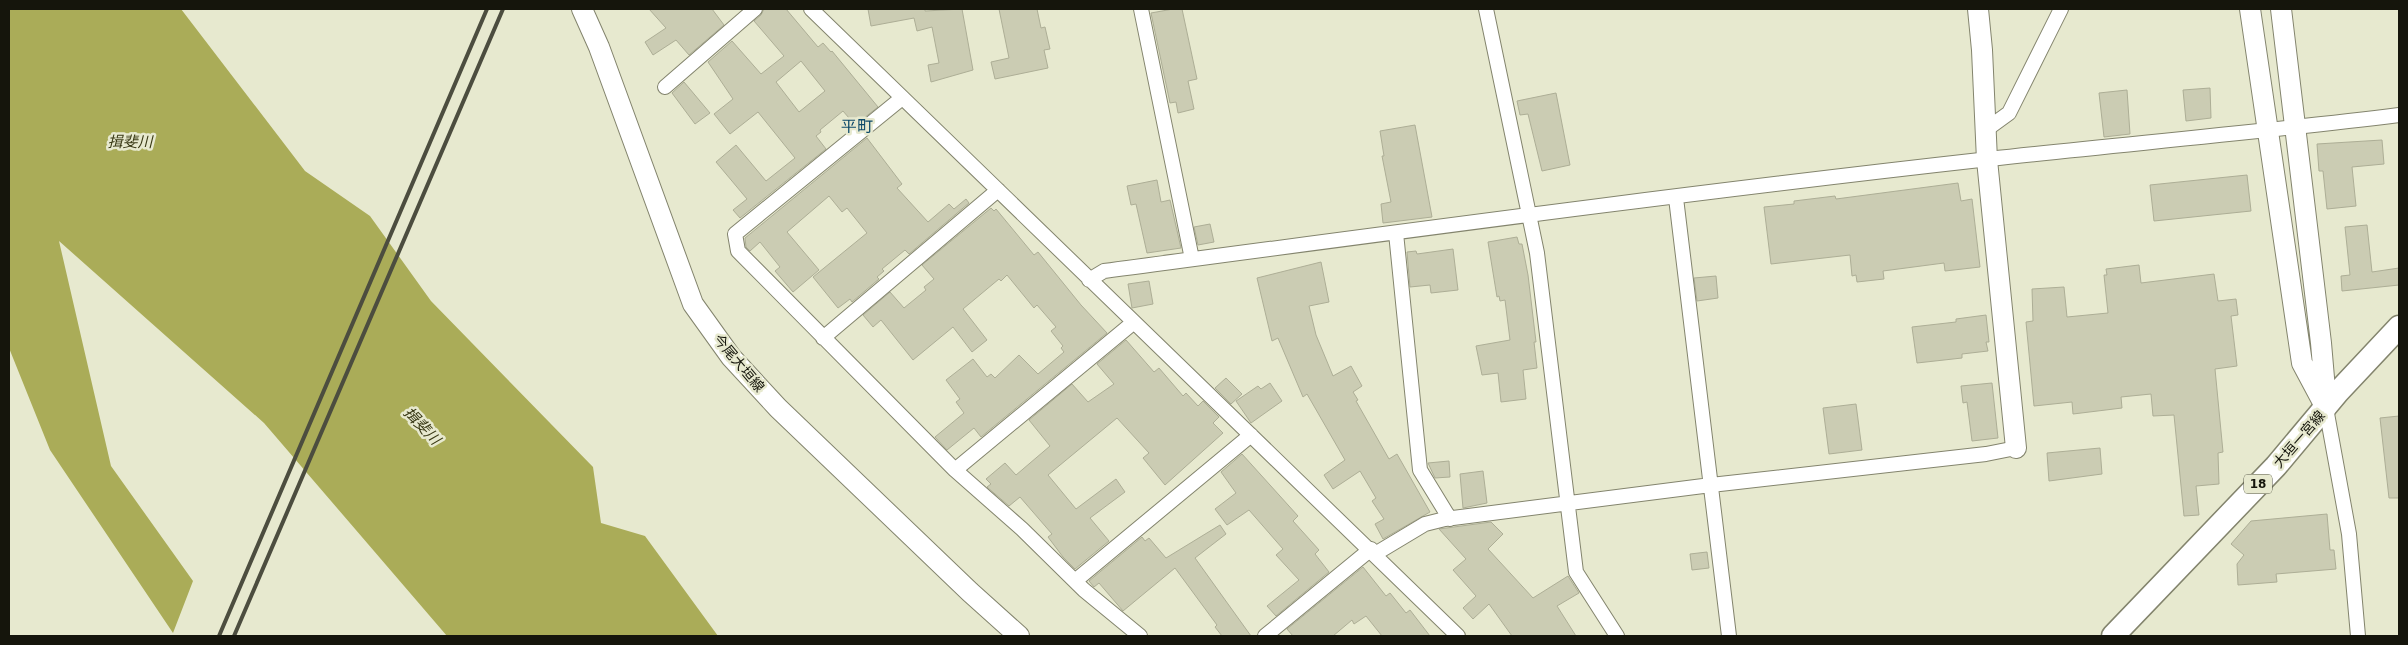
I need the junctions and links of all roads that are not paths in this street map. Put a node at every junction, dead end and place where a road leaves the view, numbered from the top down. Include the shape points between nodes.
1 (582, 9) edge
2 (755, 9) edge
3 (811, 9) edge
4 (1141, 9) edge
5 (1486, 9) edge
6 (1978, 9) edge
7 (2061, 9) edge
8 (2250, 9) edge
9 (2281, 9) edge
10 (665, 87) dead end
11 (902, 98) junction
12 (2399, 115) edge
13 (2296, 128) junction
14 (1987, 129) junction
15 (2267, 132) junction
16 (1987, 160) junction
17 (998, 190) junction
18 (1676, 198) junction
19 (1528, 216) junction
20 (1396, 233) junction
21 (1192, 259) junction
22 (1089, 280) junction
23 (1134, 322) junction
24 (2399, 327) edge
25 (823, 338) junction
26 (2326, 408) junction
27 (1251, 435) junction
28 (2016, 448) joint
29 (955, 470) junction
30 (1711, 485) junction
31 (1569, 505) junction
32 (1450, 519) junction
33 (1373, 552) junction
34 (1075, 581) junction
35 (1018, 636) edge
36 (1140, 636) edge
37 (1265, 636) edge
38 (1458, 636) edge
39 (1616, 636) edge
40 (1729, 636) edge
41 (2113, 636) edge
42 (2358, 636) edge

1 - 35 street, 今尾大垣線 via 599,47 693,304 731,357 778,408
2 - 10 street
3 - 11 street
4 - 21 street
5 - 19 street
6 - 14 street
7 - 14 street via 2009,113
8 - 15 street
9 - 13 street
11 - 17 street
11 - 25 street via 735,234 738,250
12 - 13 street
13 - 15 street
13 - 26 street
14 - 16 street
15 - 16 street
15 - 26 street via 2302,364
16 - 18 street
16 - 28 street
17 - 22 street
17 - 25 street
18 - 19 street
18 - 30 street
19 - 20 street
19 - 31 street via 1537,253
20 - 21 street
20 - 32 street via 1420,470
21 - 22 street via 1104,271
22 - 23 street
23 - 27 street
23 - 29 street
24 - 26 main road, 大垣一宮線 / 18
25 - 29 street
26 - 41 main road, 大垣一宮線 / 18 via 2276,466
26 - 42 street via 2349,534
27 - 33 street
27 - 34 street
28 - 30 street
29 - 34 street
30 - 31 street
30 - 40 street
31 - 32 street
31 - 39 street via 1576,572
32 - 33 street via 1424,524
33 - 37 street
33 - 38 street
34 - 36 street

